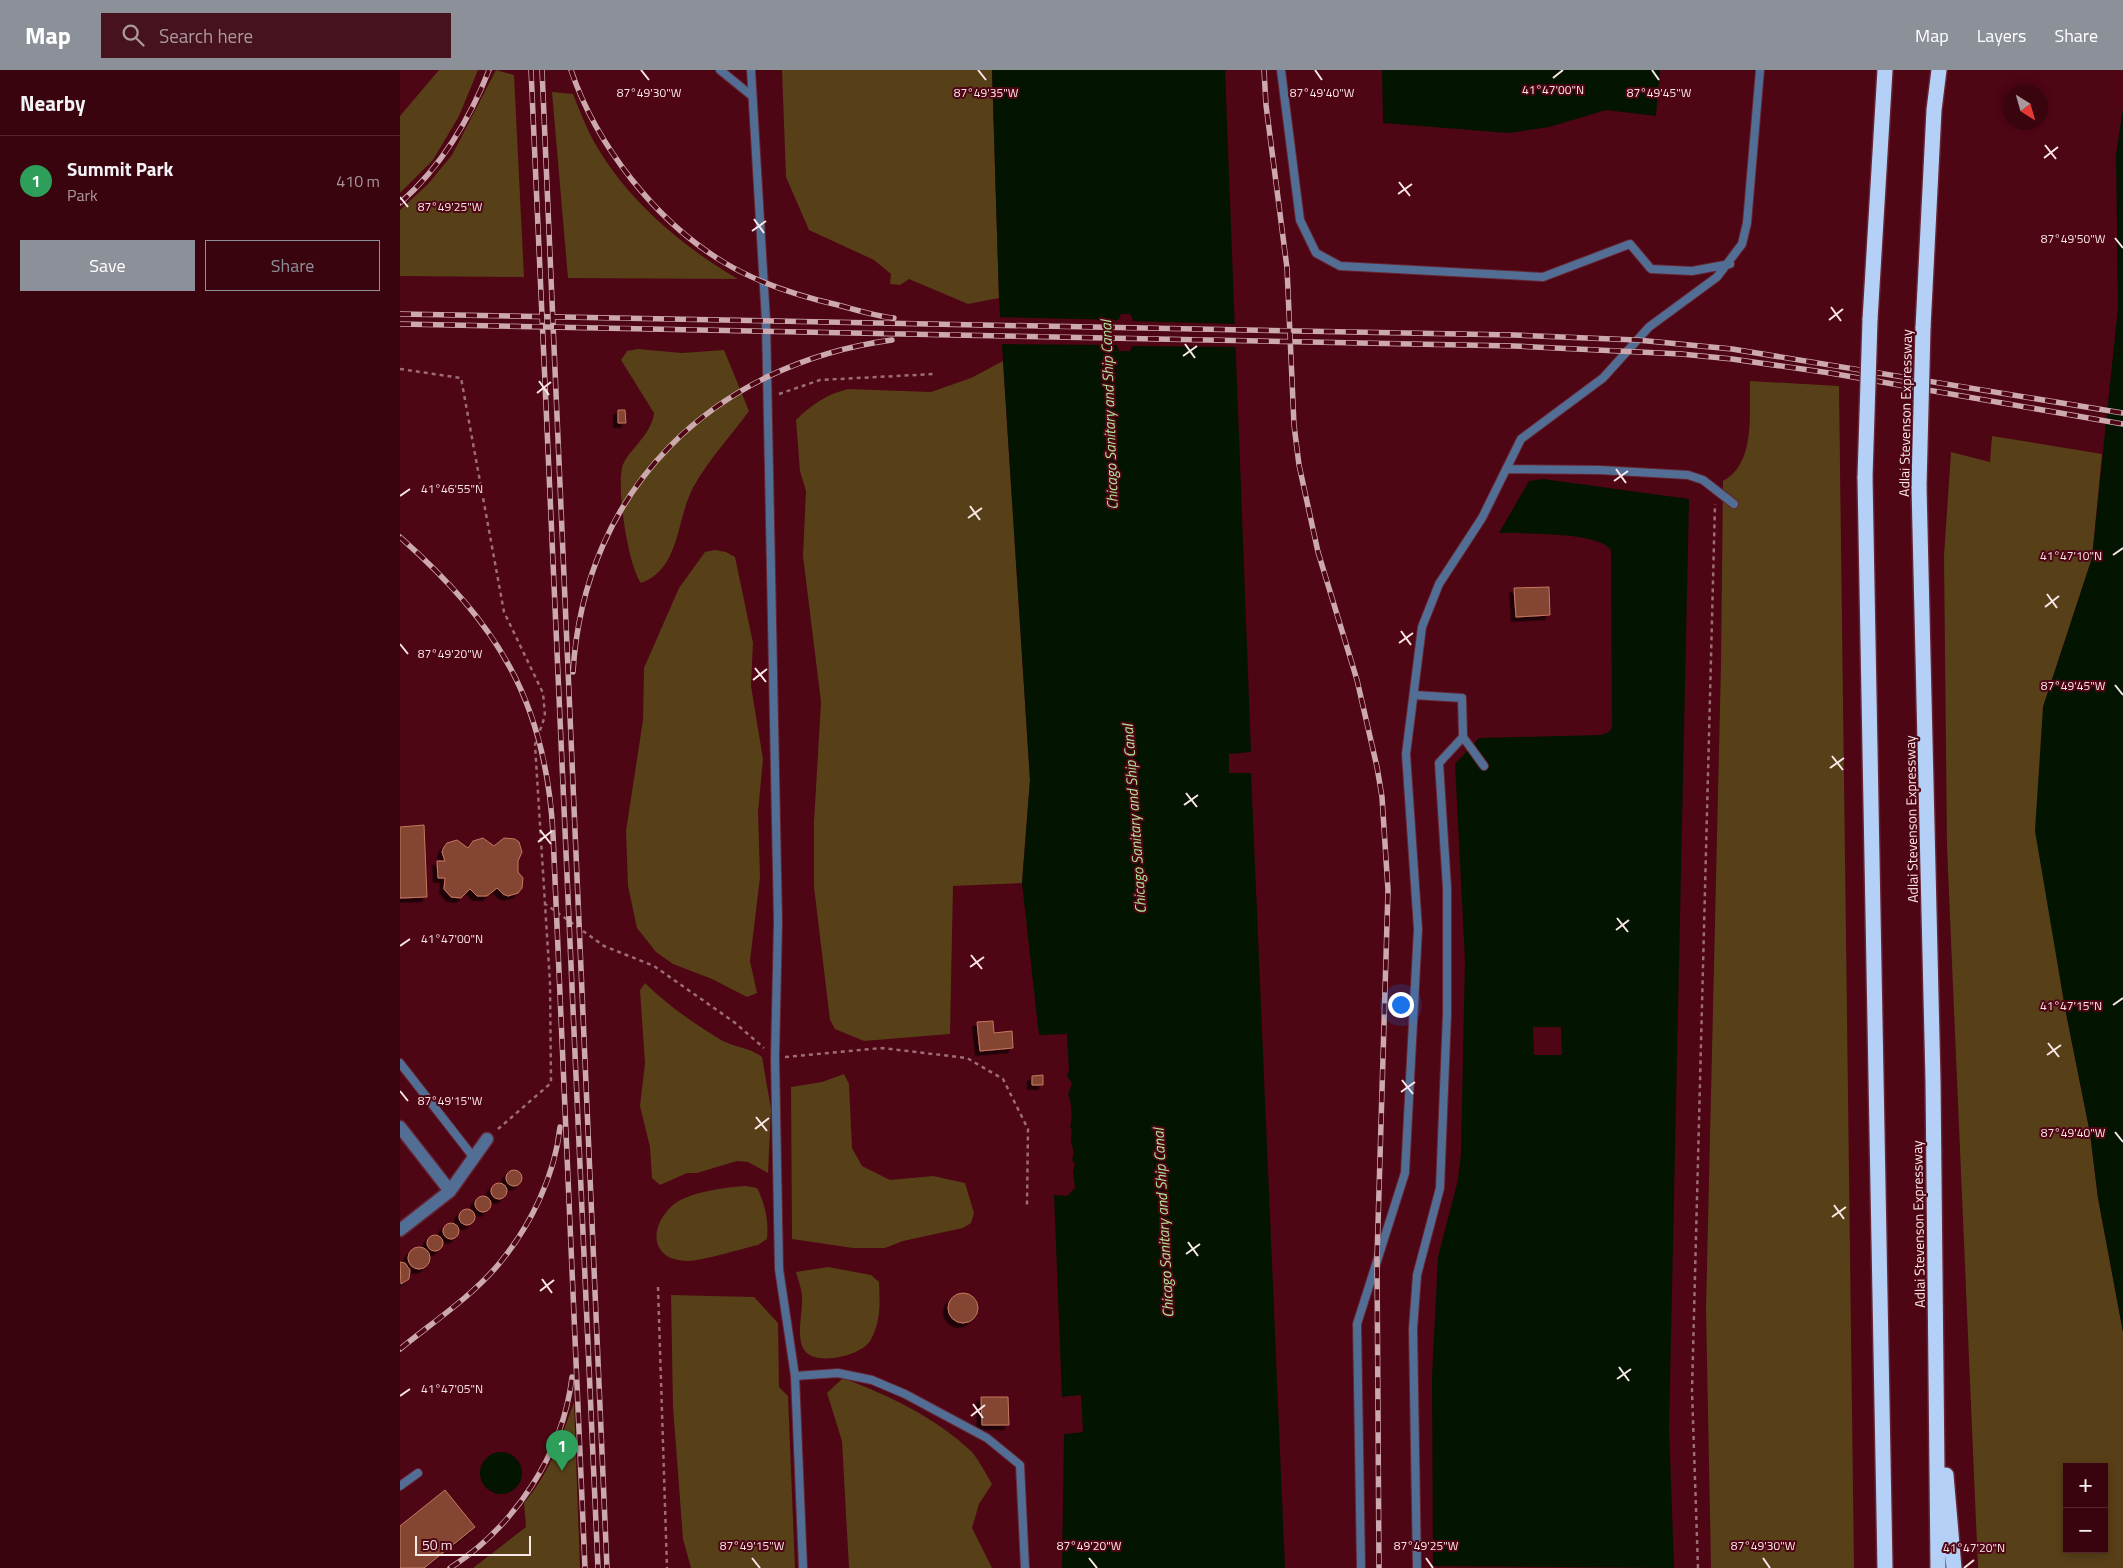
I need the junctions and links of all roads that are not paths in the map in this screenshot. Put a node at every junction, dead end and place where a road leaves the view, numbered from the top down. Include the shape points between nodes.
1 (720, 70) edge
2 (751, 70) edge
3 (1281, 70) edge
4 (1760, 70) edge
5 (1885, 70) edge
6 (1939, 70) edge
7 (752, 96) junction
8 (1730, 264) junction
9 (1506, 469) junction
10 (1734, 504) dead end
11 (1414, 696) junction
12 (1463, 737) junction
13 (1484, 766) dead end
14 (400, 1063) edge
15 (400, 1127) edge
16 (487, 1139) road end
17 (474, 1158) junction
18 (450, 1191) junction
19 (400, 1230) edge
20 (1936, 1371) junction
21 (795, 1376) junction
22 (418, 1473) dead end
23 (400, 1486) edge
24 (802, 1568) edge
25 (1025, 1568) edge
26 (1361, 1568) edge
27 (1417, 1568) edge
28 (1884, 1568) edge
29 (1938, 1568) edge
30 (1954, 1568) edge

1 - 7 lane
2 - 7 lane
3 - 8 lane via 1300,220 1316,253 1340,266 1544,277 1630,244 1651,269 1692,271
4 - 8 lane via 1748,223 1742,244
5 - 28 highway, bridge via 1870,320 1865,477
6 - 20 highway, Adlai Stevenson Expressway, bridge via 1934,110 1923,328 1919,486 1933,1082
7 - 21 lane via 766,321 778,922 775,1058 779,1269
8 - 9 lane via 1649,327 1603,378 1521,440
9 - 10 lane via 1688,475 1703,480
9 - 11 lane via 1482,518 1439,584 1422,627
11 - 12 lane via 1462,698
11 - 26 lane via 1406,754 1418,929 1405,1173 1357,1324
12 - 13 lane
12 - 27 lane via 1440,763 1447,888 1447,1014 1440,1188 1417,1275 1413,1329
14 - 17 lane
15 - 18 street
16 - 17 street
17 - 18 street
18 - 19 street
20 - 29 highway, Adlai Stevenson Expressway
20 - 30 highway
21 - 24 lane
21 - 25 lane via 838,1373 872,1380 987,1438 1020,1466
22 - 23 lane

